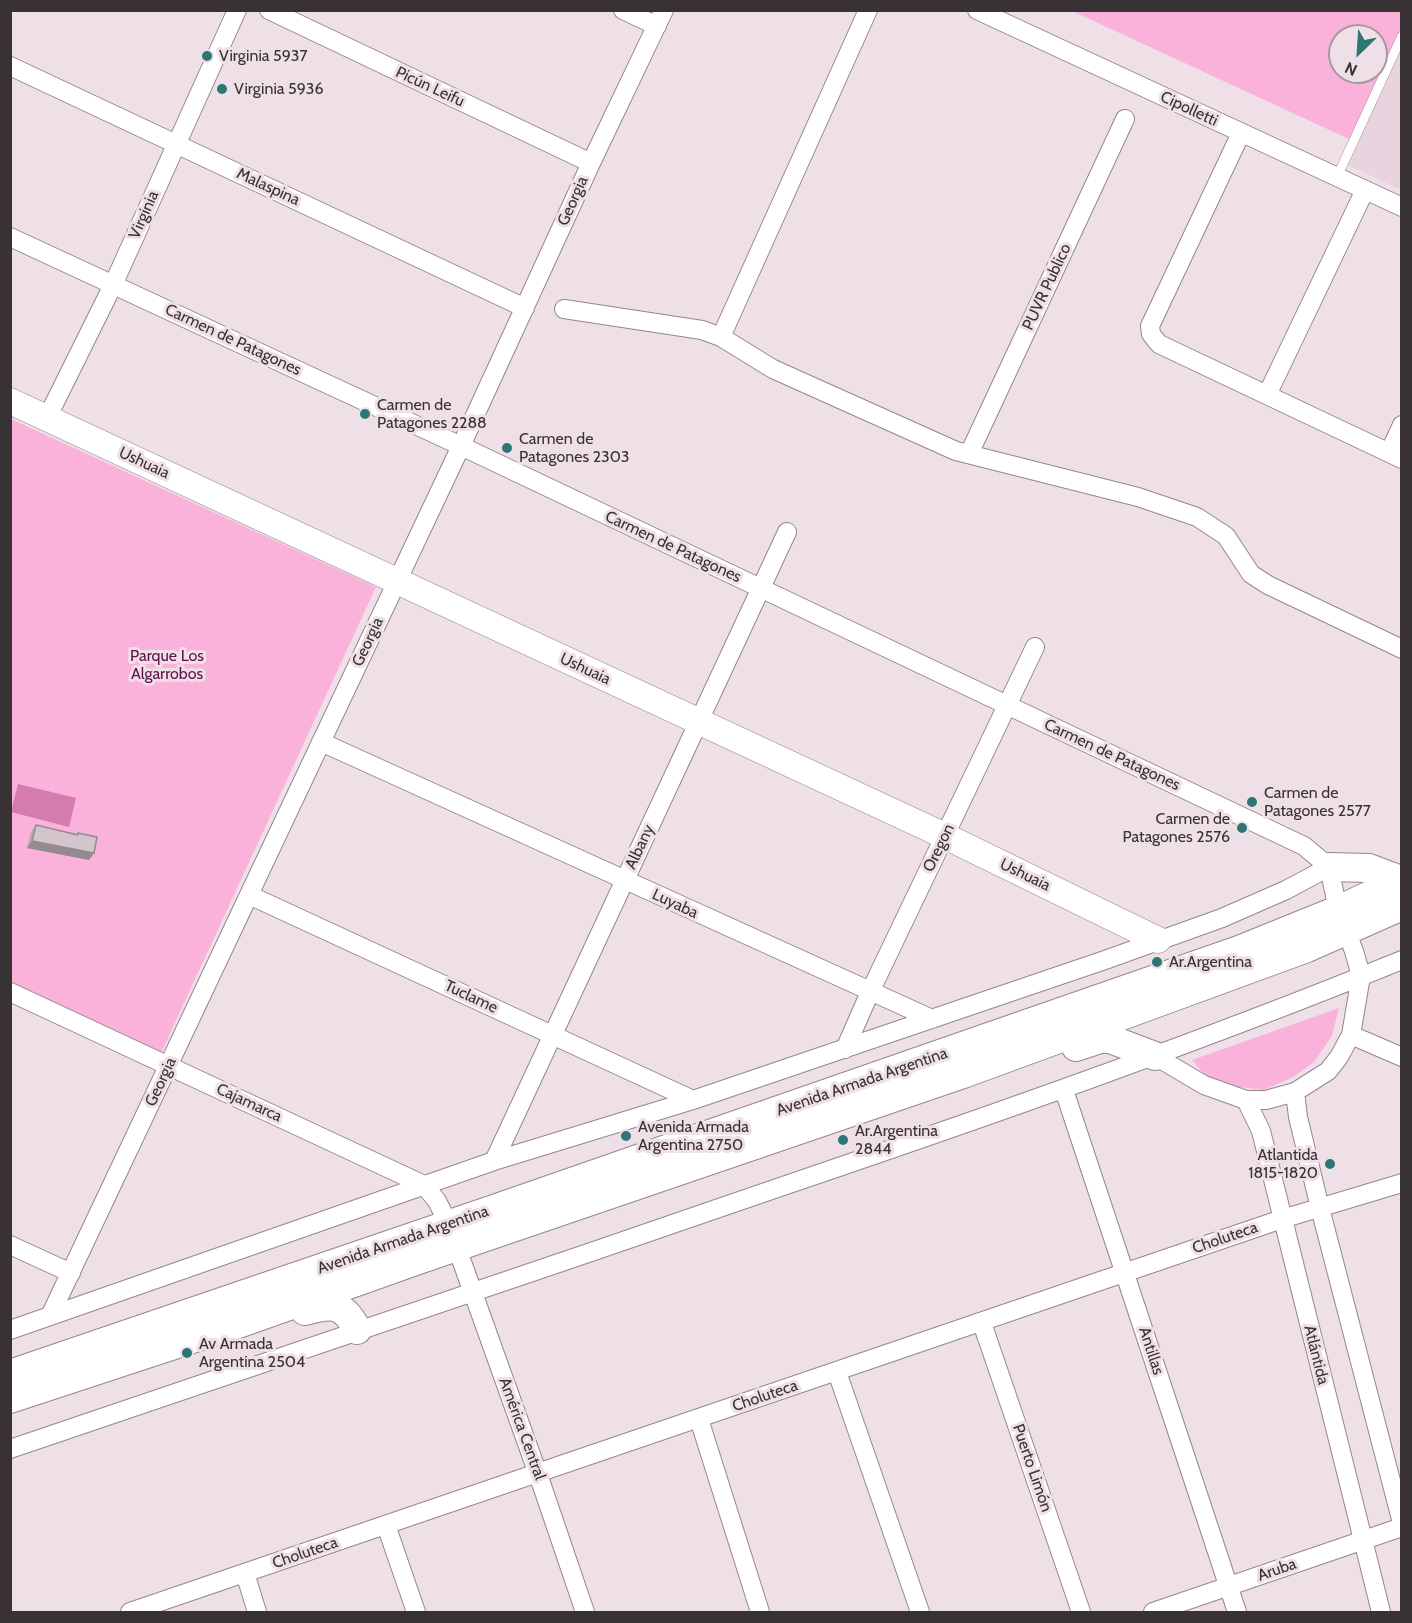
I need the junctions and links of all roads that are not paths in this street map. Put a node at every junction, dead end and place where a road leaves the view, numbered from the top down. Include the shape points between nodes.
1 (237, 10) edge
2 (269, 10) edge
3 (623, 10) edge
4 (868, 10) edge
5 (977, 10) edge
6 (661, 18) edge
7 (1401, 36) edge
8 (10, 66) edge
9 (1125, 119) dead end
10 (1241, 133) junction
11 (176, 144) junction
12 (591, 163) junction
13 (1337, 177) junction
14 (1365, 190) junction
15 (1401, 207) edge
16 (10, 237) edge
17 (112, 285) junction
18 (525, 308) junction
19 (564, 309) dead end
20 (721, 337) junction
21 (1267, 395) junction
22 (10, 401) edge
23 (47, 418) junction
24 (1401, 425) edge
25 (461, 446) junction
26 (969, 454) junction
27 (1395, 456) edge
28 (787, 532) dead end
29 (396, 581) junction
30 (762, 589) junction
31 (1035, 647) dead end
32 (1401, 649) edge
33 (1008, 705) junction
34 (699, 722) junction
35 (321, 742) junction
36 (945, 836) junction
37 (1329, 867) junction
38 (625, 880) junction
39 (1401, 889) edge
40 (249, 895) junction
41 (1342, 920) junction
42 (1158, 939) junction
43 (1401, 960) edge
44 (1361, 976) junction
45 (10, 992) edge
46 (870, 992) junction
47 (932, 1019) junction
48 (553, 1035) junction
49 (1351, 1035) junction
50 (845, 1049) junction
51 (1155, 1056) junction
52 (1401, 1057) edge
53 (168, 1066) junction
54 (963, 1074) junction
55 (1064, 1090) junction
56 (1296, 1092) junction
57 (1246, 1100) junction
58 (693, 1101) junction
59 (494, 1161) junction
60 (1401, 1183) edge
61 (424, 1185) junction
62 (1320, 1208) junction
63 (1282, 1219) junction
64 (453, 1235) junction
65 (10, 1245) edge
66 (71, 1273) junction
67 (1125, 1273) junction
68 (472, 1293) junction
69 (50, 1316) junction
70 (982, 1323) junction
71 (238, 1324) junction
72 (10, 1330) edge
73 (357, 1330) junction
74 (837, 1372) junction
75 (10, 1374) edge
76 (10, 1400) edge
77 (699, 1419) junction
78 (10, 1449) edge
79 (538, 1474) junction
80 (386, 1525) junction
81 (1401, 1525) edge
82 (1363, 1540) junction
83 (245, 1573) junction
84 (1228, 1587) junction
85 (130, 1612) edge
86 (258, 1612) edge
87 (416, 1612) edge
88 (585, 1612) edge
89 (760, 1612) edge
90 (920, 1612) edge
91 (1081, 1612) edge
92 (1153, 1612) edge
93 (1237, 1612) edge
94 (1381, 1612) edge

1 - 11 street, Virginia
2 - 12 street, Picún Leifu
3 - 6 street
4 - 20 street
5 - 10 street, Cipolletti
6 - 12 street, Georgia
7 - 13 lane
8 - 11 street, Malaspina
9 - 26 street, PUVR Publico
10 - 13 street, Cipolletti
10 - 21 street via 1150,326 1150,334 1159,344
11 - 17 street, Virginia
11 - 18 street, Malaspina
12 - 18 street, Georgia
13 - 14 street, Cipolletti
14 - 15 street, Cipolletti
14 - 21 street
16 - 17 street, Carmen de Patagones
17 - 23 street, Virginia
17 - 25 street, Carmen de Patagones
18 - 25 street, Georgia
19 - 20 street via 702,330
20 - 26 street via 773,369
21 - 27 street
22 - 23 main road, Ushuaia
23 - 29 main road, Ushuaia
24 - 27 street
25 - 29 street, Georgia
25 - 30 street, Carmen de Patagones
26 - 32 street via 1138,497 1197,517 1226,536 1251,574 1268,585
28 - 30 street, Albany
29 - 34 main road, Ushuaia
29 - 35 street, Georgia
30 - 33 street, Carmen de Patagones
30 - 34 street, Albany
31 - 33 street, Oregon
33 - 36 street, Oregon
33 - 37 street, Carmen de Patagones via 1304,846
34 - 36 main road, Ushuaia
34 - 38 street, Albany
35 - 38 street, Luyaba
35 - 40 street, Georgia
36 - 42 main road, Ushuaia
36 - 46 street, Oregon
37 - 39 main road via 1369,868
37 - 41 street
37 - 42 street via 1222,918
38 - 46 street, Luyaba
38 - 48 street, Albany
39 - 41 main road, Avenida Armada Argentina
40 - 48 street, Tuclame
40 - 53 street, Georgia
41 - 44 street
41 - 54 main road, Avenida Armada Argentina via 1306,948
41 - 64 main road, Avenida Armada Argentina via 1239,950
42 - 47 street
43 - 44 street
44 - 49 street
44 - 51 street
45 - 53 street, Cajamarca
46 - 47 street, Luyaba
46 - 50 street, Oregon
47 - 50 street
48 - 58 street, Tuclame
48 - 59 street, Albany
49 - 52 street
49 - 56 street via 1328,1071
50 - 58 street
51 - 54 main road via 1110,1039 993,1071
51 - 55 street
51 - 57 street via 1204,1085
53 - 61 street, Cajamarca
53 - 66 street, Georgia
54 - 64 main road, Avenida Armada Argentina
55 - 67 street, Antillas
55 - 68 street
56 - 57 street via 1266,1100
56 - 62 street via 1295,1104
57 - 63 street, Atlántida via 1258,1123
58 - 59 street
59 - 61 street
60 - 62 street, Choluteca
61 - 64 street, Cajamarca via 437,1201
61 - 69 street
62 - 63 street, Choluteca
62 - 81 street
63 - 67 street, Choluteca
63 - 82 street, Atlántida
64 - 68 street, América Central
64 - 71 main road, Avenida Armada Argentina
64 - 75 main road, Avenida Armada Argentina
65 - 66 street
66 - 69 street, Georgia
67 - 70 street, Choluteca
67 - 84 street, Antillas
68 - 73 street
68 - 79 street, América Central
69 - 72 street
70 - 74 street, Choluteca
70 - 91 street, Puerto Limón
71 - 73 main road via 336,1306
71 - 76 main road, Avenida Armada Argentina
73 - 78 street
74 - 77 street, Choluteca
74 - 90 street
77 - 79 street, Choluteca
77 - 89 street
79 - 80 street, Choluteca
79 - 88 street, América Central
80 - 83 street, Choluteca
80 - 87 street
81 - 82 street, Aruba
82 - 84 street, Aruba
82 - 94 street, Atlántida
83 - 85 street, Choluteca
83 - 86 street
84 - 92 street, Aruba
84 - 93 street, Antillas

